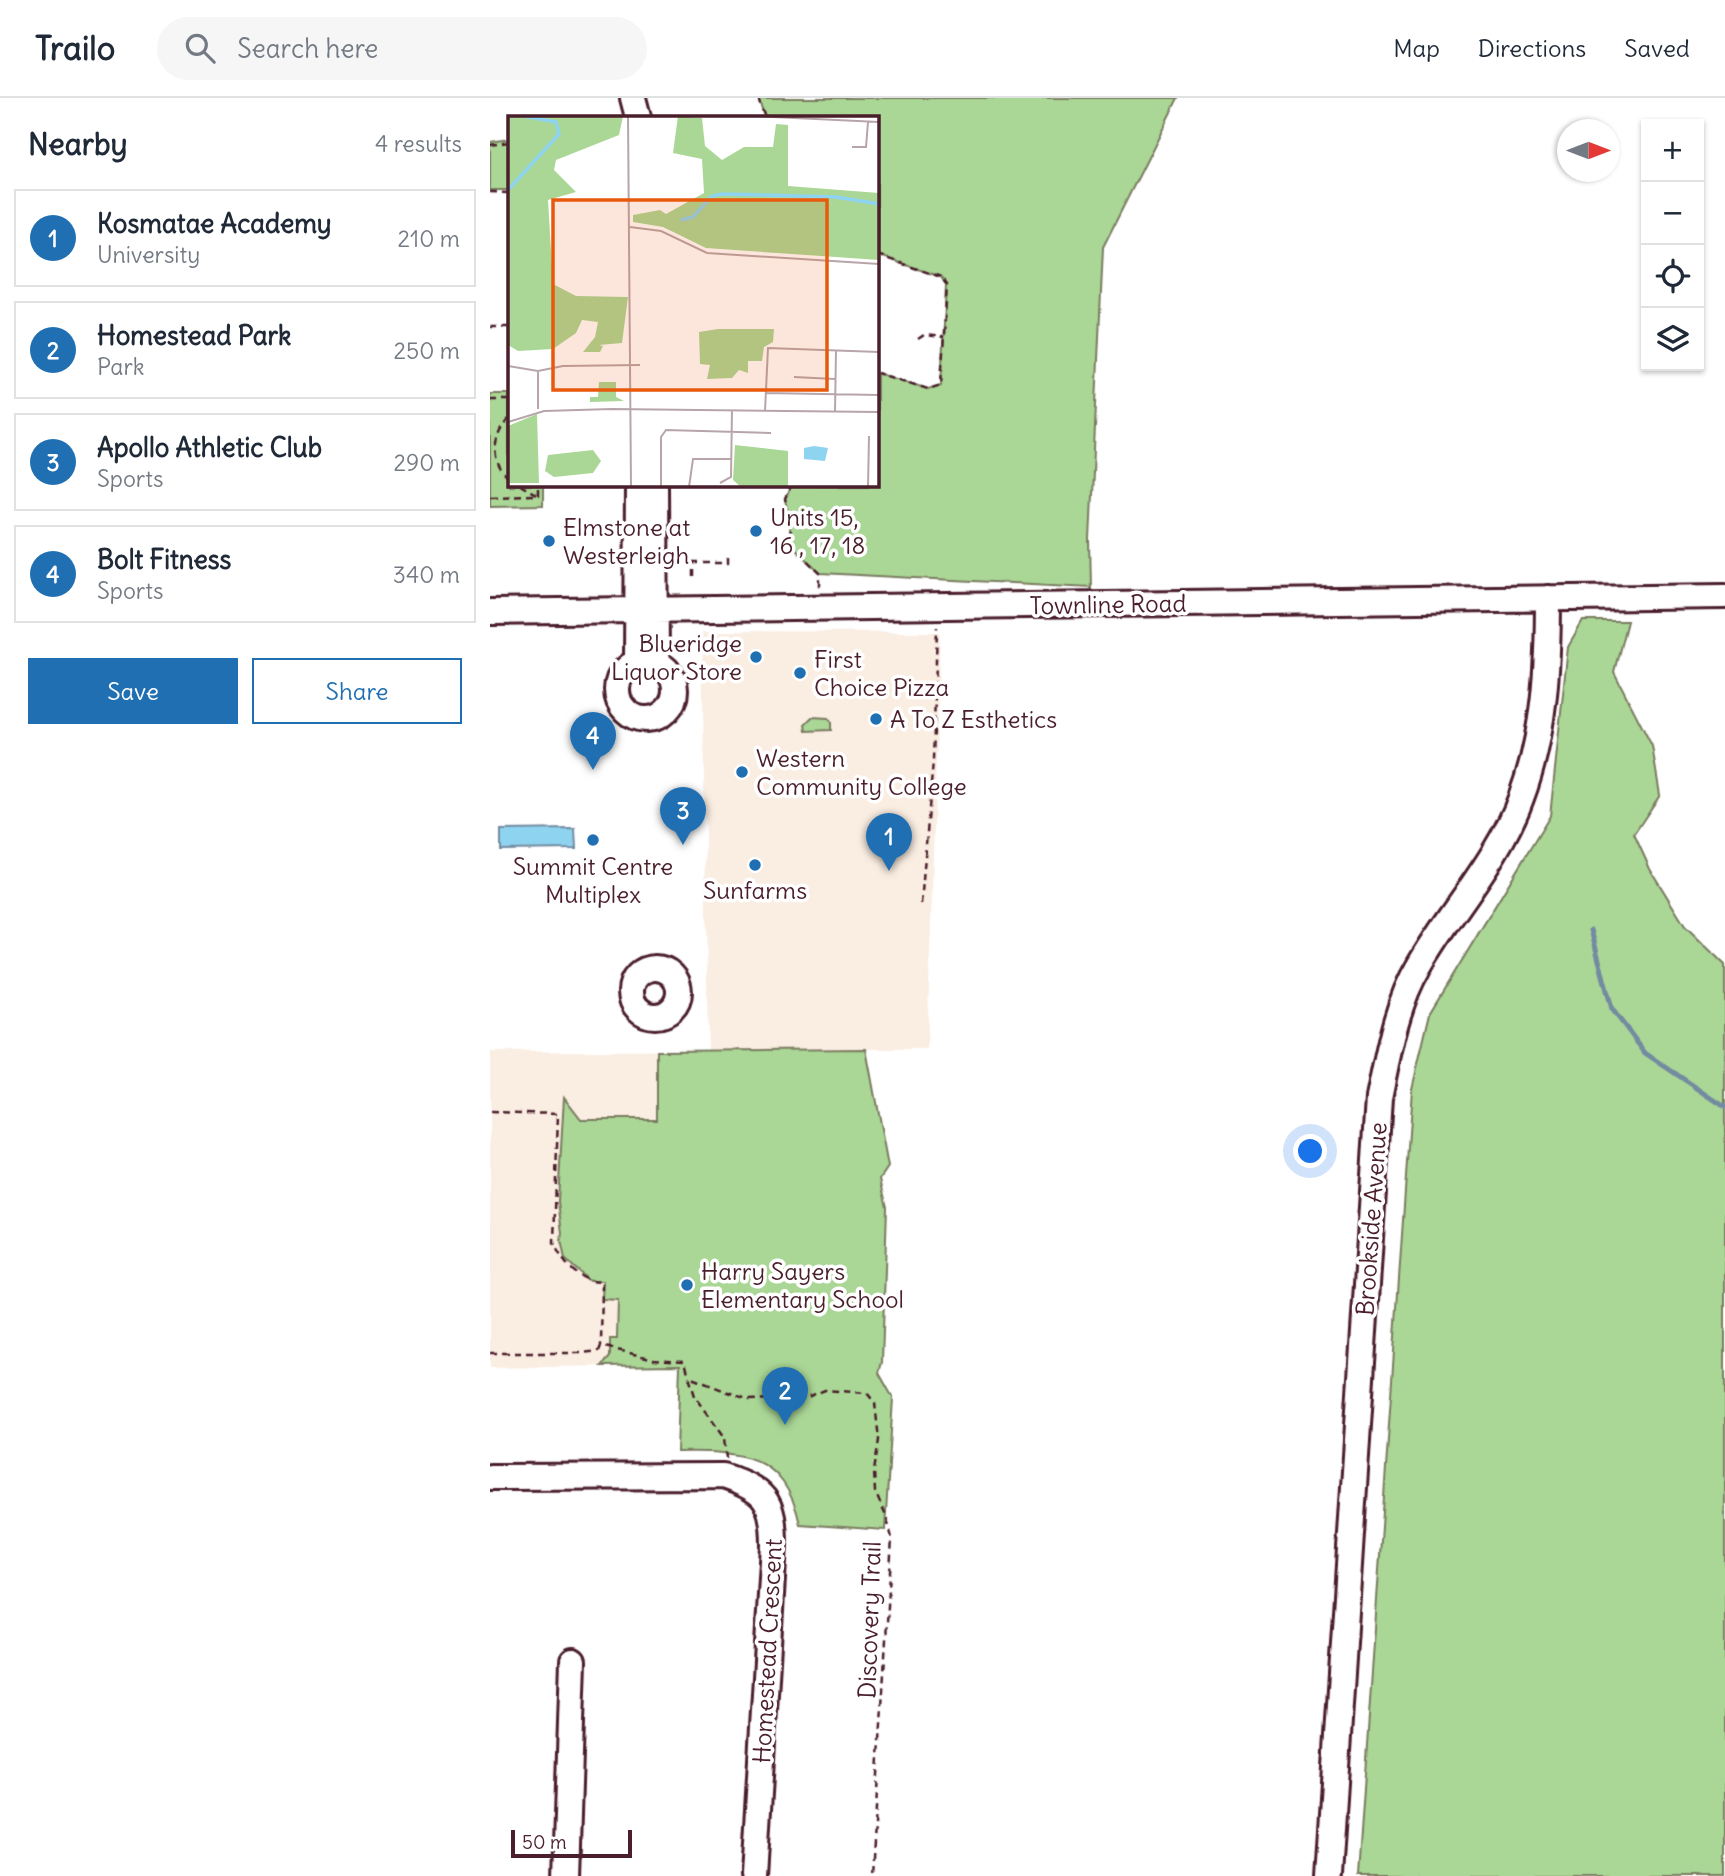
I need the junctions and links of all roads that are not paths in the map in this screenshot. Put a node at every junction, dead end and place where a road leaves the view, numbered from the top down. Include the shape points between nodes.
1 (634, 98) edge
2 (638, 116) edge
3 (638, 486) edge
4 (655, 486) edge
5 (1725, 596) edge
6 (1548, 598) junction
7 (646, 611) junction
8 (490, 612) edge
9 (646, 663) dead end
10 (490, 1477) edge
11 (573, 1661) dead end
12 (566, 1876) edge
13 (754, 1876) edge
14 (1329, 1876) edge

1 - 2 street
3 - 7 street
4 - 7 street
5 - 6 street, Townline Road
6 - 7 street, Townline Road
6 - 14 street, Brookside Avenue via 1542,716 1521,799 1501,839 1417,968 1392,1034 1379,1098
7 - 8 street, Townline Road
7 - 9 street
10 - 13 street, Homestead Crescent via 727,1478 764,1497 774,1519
11 - 12 street

